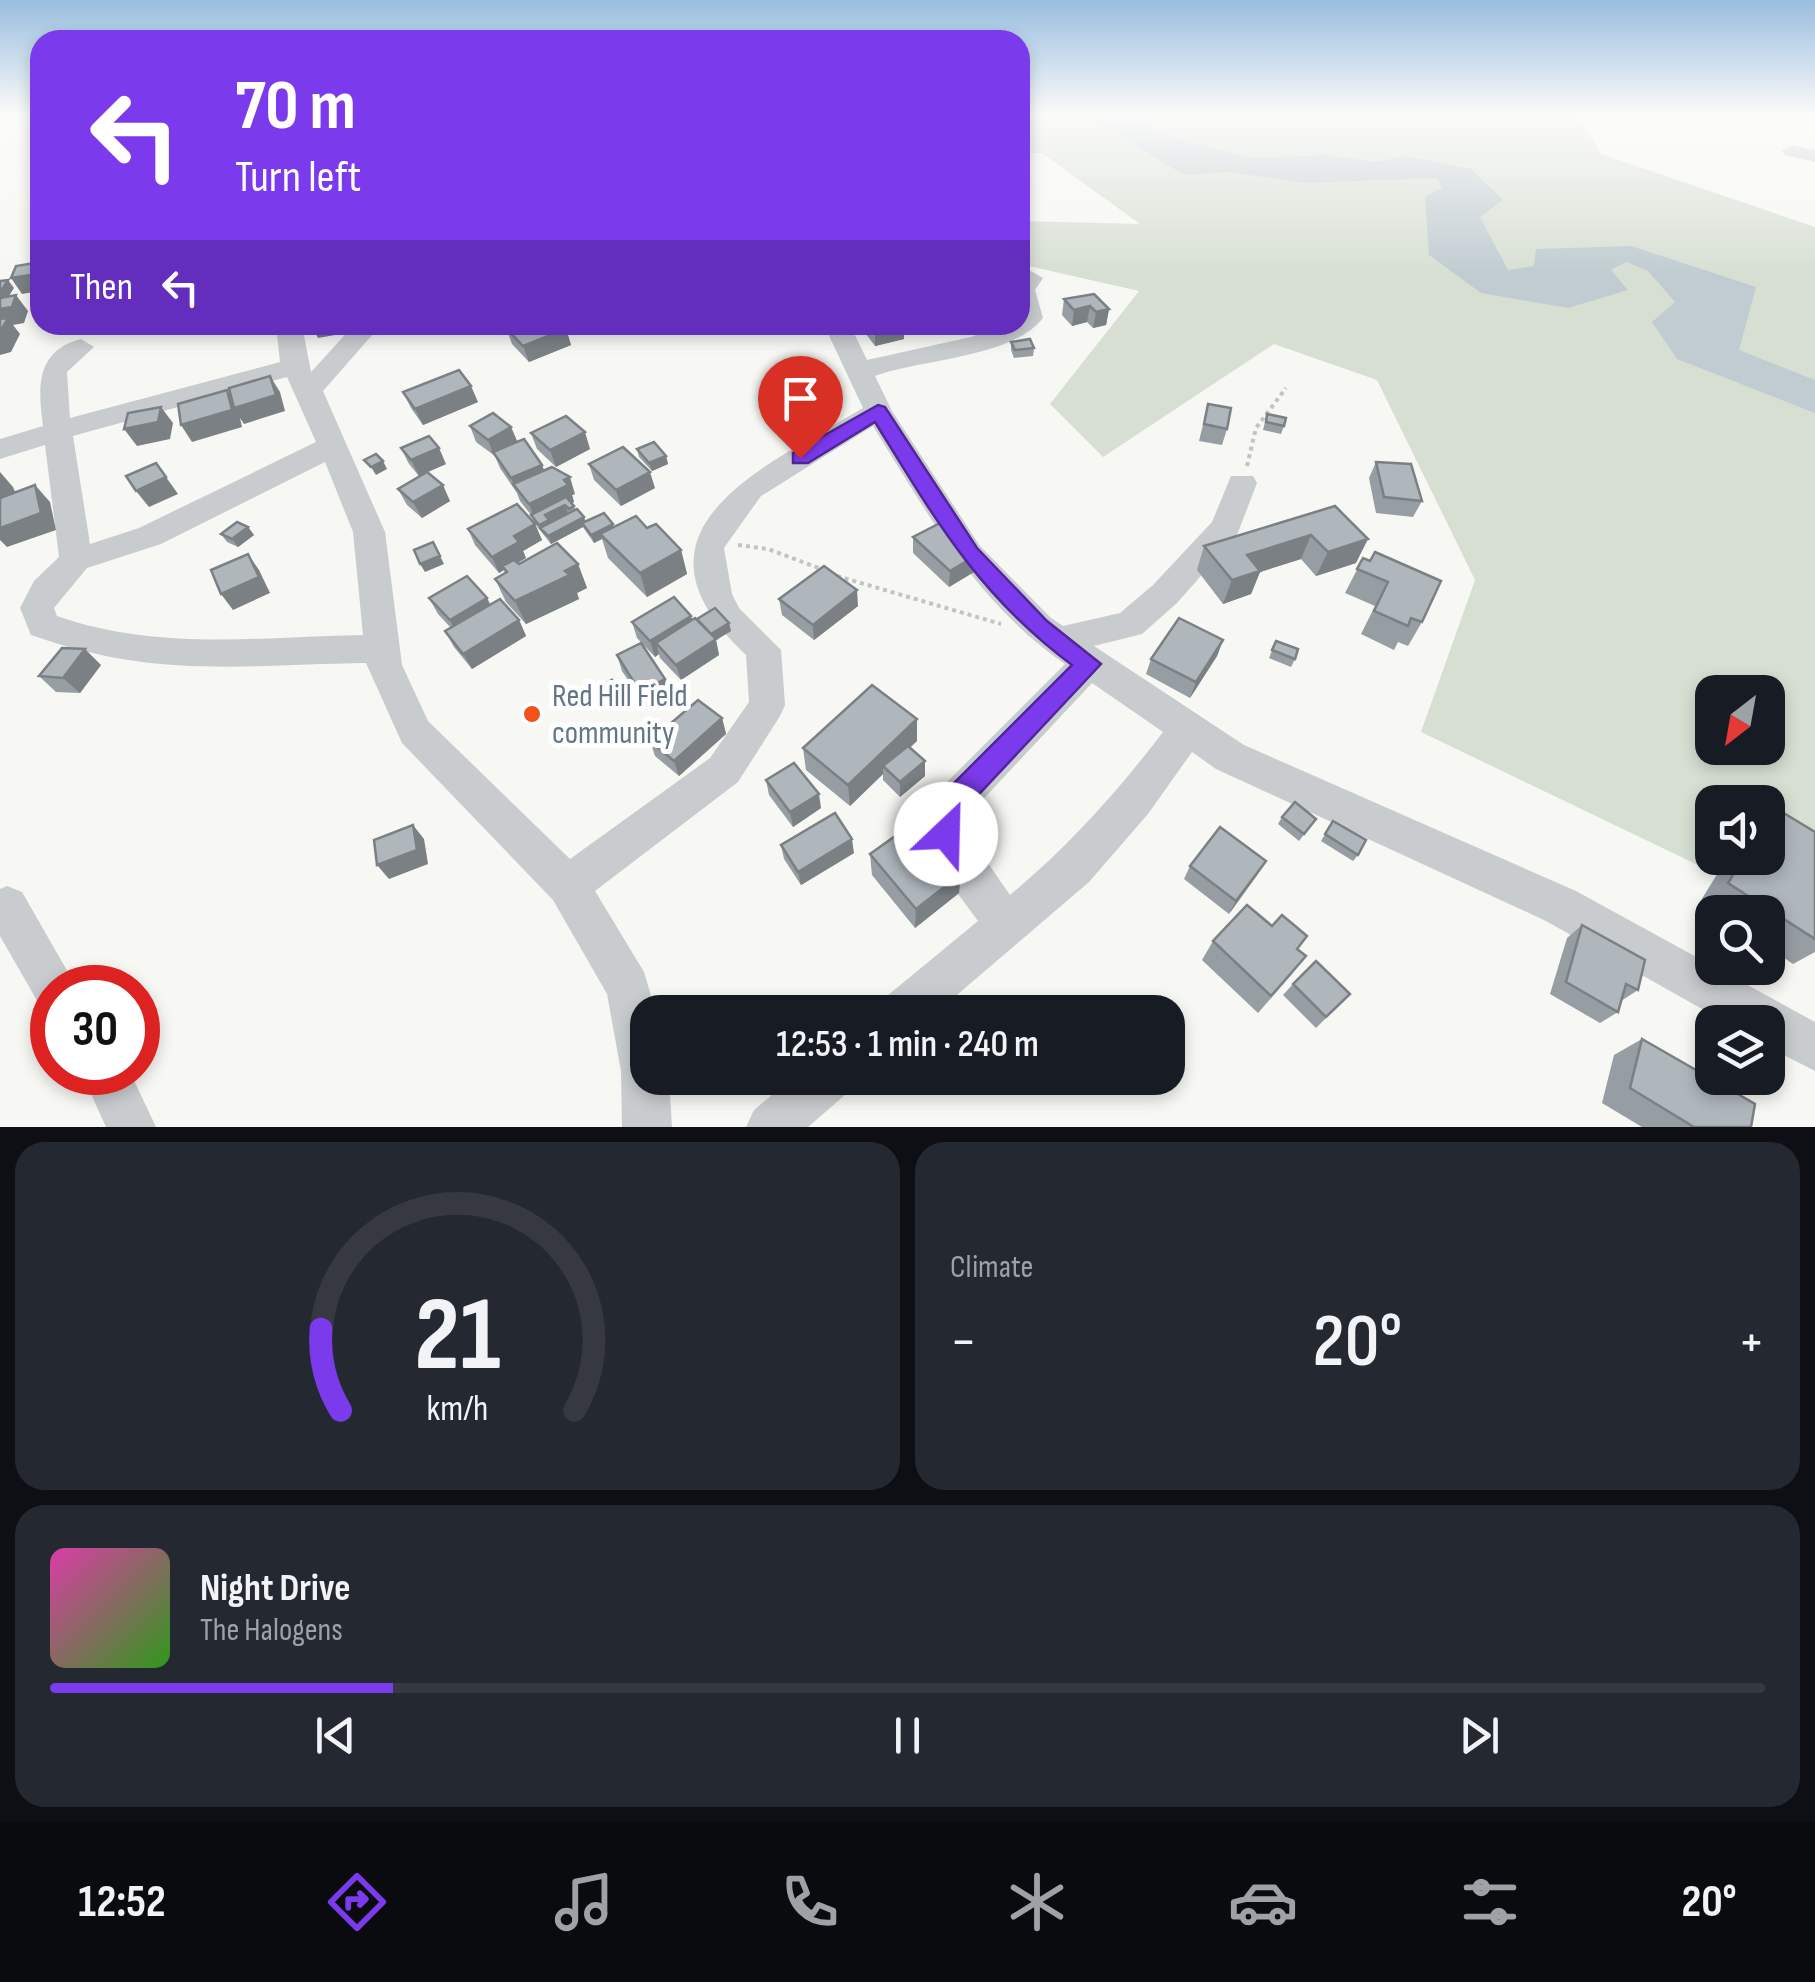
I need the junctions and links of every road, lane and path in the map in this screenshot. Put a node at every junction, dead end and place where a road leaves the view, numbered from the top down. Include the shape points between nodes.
1 (291, 335) edge
2 (356, 335) edge
3 (842, 335) edge
4 (1001, 335) edge
5 (81, 347) dead end
6 (859, 372) junction
7 (301, 379) junction
8 (1286, 388) dead end
9 (878, 411) junction
10 (56, 432) junction
11 (332, 446) junction
12 (0, 449) edge
13 (1242, 483) joint
14 (708, 548) junction
15 (76, 560) junction
16 (1004, 625) dead end
17 (380, 649) junction
18 (1074, 653) junction
19 (1187, 730) junction
20 (568, 886) junction
21 (7, 907) dead end
22 (1005, 923) junction
23 (41, 965) edge
24 (922, 995) edge
25 (1815, 1048) edge
26 (115, 1095) edge
27 (809, 1095) edge
28 (130, 1127) edge
29 (647, 1127) edge
30 (772, 1127) edge

1 - 7 street
2 - 7 street
3 - 6 street
4 - 6 street
5 - 10 street via 52,370
6 - 9 street
7 - 10 street via 162,400
7 - 11 street
8 - 13 path via 1256,428
9 - 14 street via 750,489
9 - 18 street via 969,554 1039,628
10 - 12 street
10 - 15 street
11 - 15 street via 150,536
11 - 17 street via 369,532
13 - 18 street via 1226,527 1165,594 1130,624
14 - 16 path via 768,549 910,601
14 - 20 street via 715,594 727,616 763,650 766,704 724,770
15 - 17 street via 37,608 43,626 76,639 126,652 234,658
17 - 20 street via 415,732
18 - 19 street
18 - 22 street via 956,800 946,834
19 - 22 street via 1074,868
19 - 25 street via 1230,757 1561,906
20 - 29 street via 628,988 646,1071
21 - 23 street
22 - 24 street
26 - 28 street
27 - 30 street

